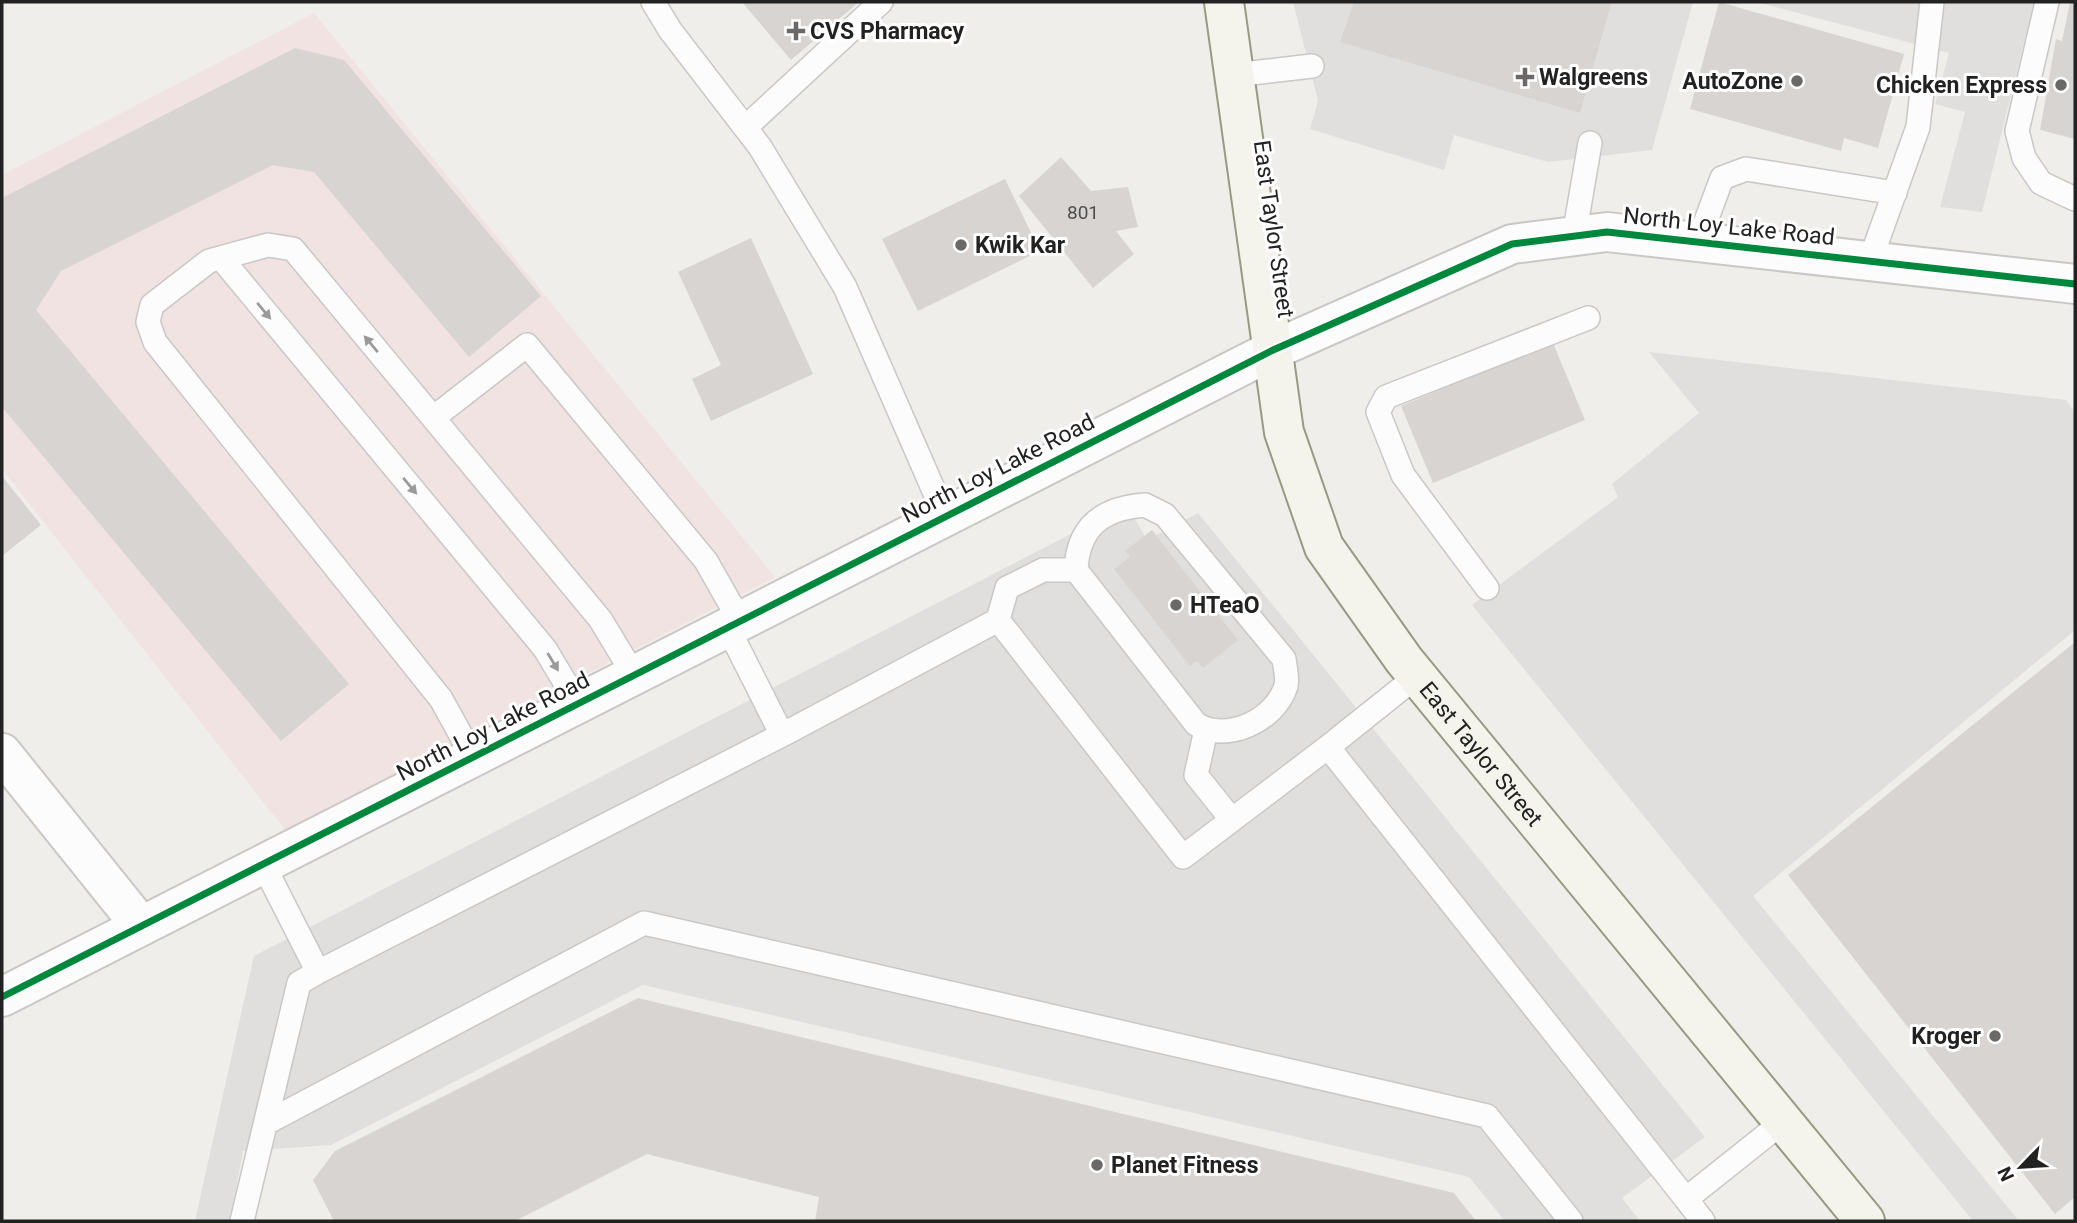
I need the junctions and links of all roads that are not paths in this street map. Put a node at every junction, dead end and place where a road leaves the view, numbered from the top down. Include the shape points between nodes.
1 (653, 2) edge
2 (881, 2) edge
3 (1224, 2) edge
4 (1933, 2) edge
5 (2047, 2) edge
6 (1312, 66) dead end
7 (1234, 75) junction
8 (746, 127) junction
9 (1590, 144) dead end
10 (1895, 193) junction
11 (2075, 199) edge
12 (1574, 236) junction
13 (1698, 242) junction
14 (221, 258) junction
15 (1870, 261) junction
16 (2074, 275) edge
17 (1588, 318) dead end
18 (1271, 351) junction
19 (433, 418) junction
20 (946, 516) junction
21 (1076, 570) junction
22 (1486, 588) dead end
23 (998, 620) junction
24 (734, 624) junction
25 (634, 675) junction
26 (1417, 676) junction
27 (578, 704) junction
28 (1206, 730) junction
29 (782, 734) junction
30 (1328, 747) junction
31 (2, 753) edge
32 (473, 757) junction
33 (1232, 820) junction
34 (263, 864) junction
35 (141, 926) junction
36 (318, 972) junction
37 (2, 997) edge
38 (1784, 1121) junction
39 (266, 1123) junction
40 (1686, 1199) junction
41 (242, 1221) edge
42 (1571, 1221) edge
43 (1678, 1221) edge
44 (1703, 1221) edge
45 (1865, 1221) edge

1 - 8 lane
2 - 8 lane
3 - 7 main road, East Taylor Street
4 - 10 lane via 1918,127
5 - 11 lane via 2017,131 2024,158 2041,183
6 - 7 lane
7 - 18 main road, East Taylor Street
8 - 20 lane via 845,287
9 - 12 lane
10 - 13 lane via 1746,169 1722,178
10 - 15 lane
12 - 13 street, North Loy Lake Road via 1607,232
12 - 18 street, North Loy Lake Road via 1512,244
13 - 15 street, North Loy Lake Road
19 -> 14 lane via 293,249 268,245
14 -> 27 lane via 545,649
14 - 32 lane via 209,261 152,305 148,322 155,342 441,699
15 - 16 street, North Loy Lake Road
17 - 22 lane via 1386,397 1378,412 1403,475
18 - 20 street, North Loy Lake Road
18 - 26 main road, East Taylor Street via 1284,432 1324,547
19 - 24 lane via 527,345 706,561
19 - 25 lane via 600,619
20 - 24 street, North Loy Lake Road
21 - 23 lane via 1043,570 1007,588
21 - 28 lane via 1196,724
21 - 28 lane via 1084,532 1120,507 1145,505 1165,515 1284,659 1286,686 1265,713 1231,732
23 - 29 lane
23 - 33 lane via 1183,857
24 - 25 street, North Loy Lake Road
24 - 29 lane
25 - 27 street, North Loy Lake Road
26 - 30 lane
26 - 38 main road, East Taylor Street
27 - 32 street, North Loy Lake Road
28 - 33 lane via 1196,775
29 - 36 lane
30 - 33 lane
30 - 40 lane
31 - 35 street
32 - 34 street, North Loy Lake Road
34 - 35 street, North Loy Lake Road
34 - 36 lane
35 - 37 street, North Loy Lake Road
36 - 39 lane via 299,983
38 - 40 lane
38 - 45 main road, East Taylor Street
39 - 41 lane
39 - 42 lane via 645,923 1488,1116
40 - 43 lane
40 - 44 lane

